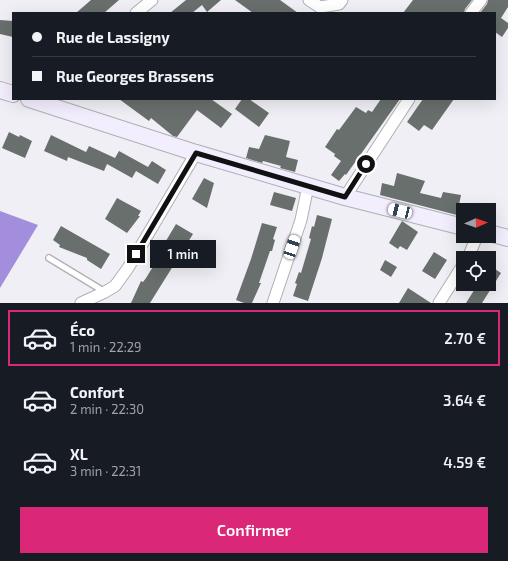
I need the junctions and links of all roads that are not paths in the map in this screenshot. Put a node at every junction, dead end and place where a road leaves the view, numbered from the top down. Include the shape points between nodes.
1 (152, 0) edge
2 (309, 0) edge
3 (342, 0) edge
4 (481, 0) edge
5 (137, 12) edge
6 (472, 12) edge
7 (0, 90) edge
8 (12, 94) edge
9 (38, 100) edge
10 (408, 100) edge
11 (60, 104) edge
12 (196, 153) junction
13 (308, 186) junction
14 (345, 197) junction
15 (456, 225) edge
16 (496, 235) edge
17 (508, 238) edge
18 (49, 258) dead end
19 (456, 276) edge
20 (105, 292) junction
21 (81, 303) edge
22 (273, 303) edge
23 (438, 303) edge

1 - 5 street
2 - 3 street via 320,7 339,4
4 - 6 street
7 - 8 street
9 - 11 street
10 - 14 street
11 - 12 street
12 - 13 street
12 - 20 street via 128,268 115,286
13 - 14 street
13 - 22 street via 301,220
14 - 15 street
16 - 17 street
18 - 20 lane
19 - 23 street
20 - 21 street

